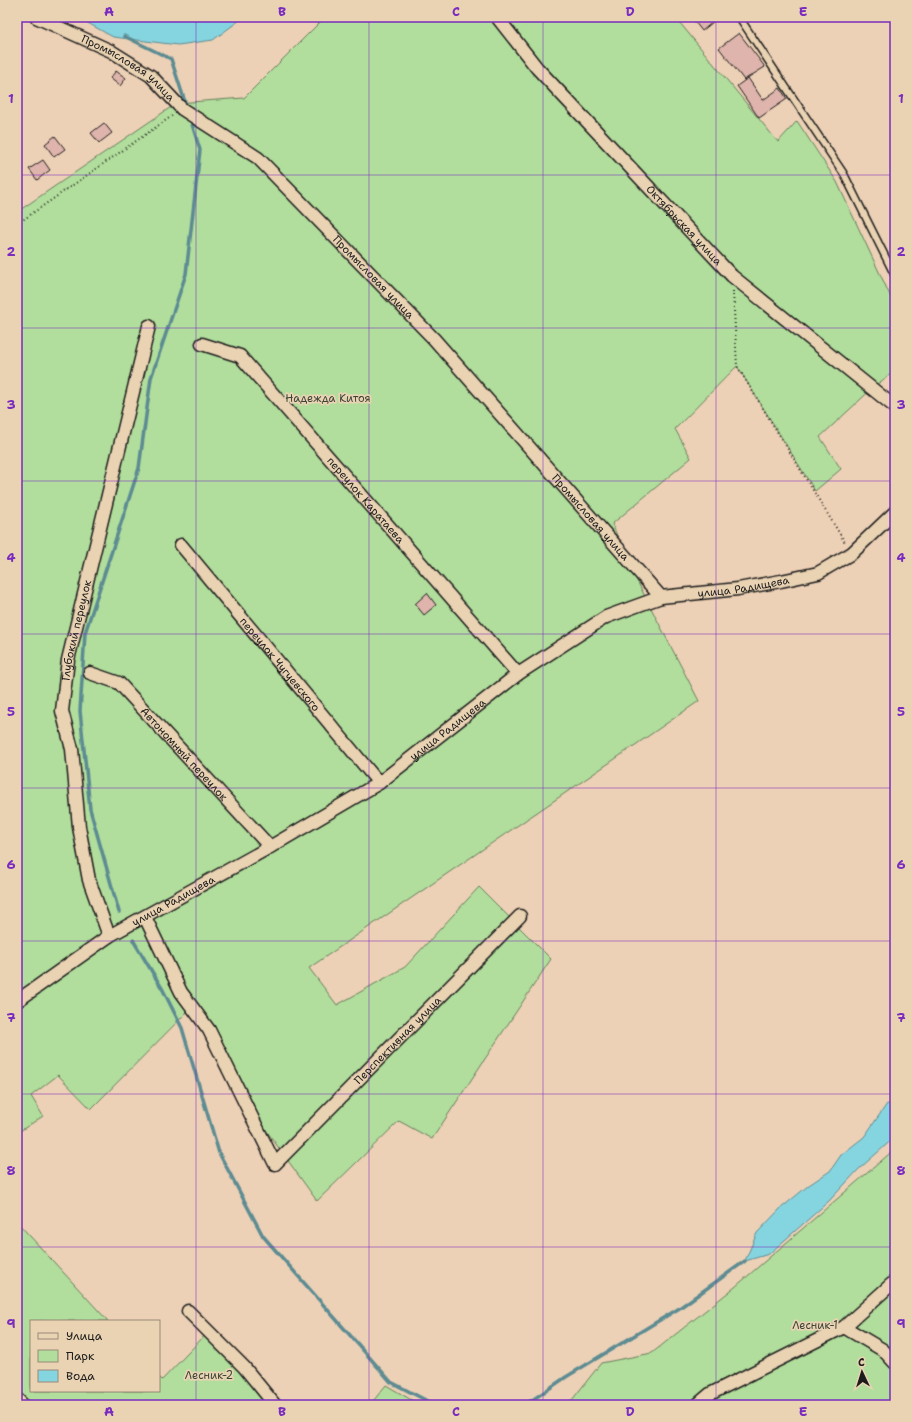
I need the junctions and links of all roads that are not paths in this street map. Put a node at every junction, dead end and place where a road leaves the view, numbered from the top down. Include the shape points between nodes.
1 (36, 17) edge
2 (497, 17) edge
3 (739, 17) edge
4 (895, 276) edge
5 (149, 326) dead end
6 (202, 344) dead end
7 (895, 407) edge
8 (895, 512) edge
9 (181, 545) dead end
10 (661, 597) junction
11 (90, 673) dead end
12 (518, 674) junction
13 (380, 783) junction
14 (270, 847) junction
15 (520, 916) dead end
16 (145, 917) junction
17 (109, 936) junction
18 (17, 1001) edge
19 (895, 1281) edge
20 (188, 1311) dead end
21 (844, 1327) junction
22 (895, 1363) edge
23 (17, 1399) edge
24 (23, 1405) edge
25 (275, 1405) edge
26 (697, 1405) edge

1 - 10 street, Промысловая улица via 111,51 151,76 182,109 258,158 434,339
2 - 7 street, Октябрьская улица via 537,68 732,276
3 - 4 lane via 844,174
5 - 17 street, Глубокий переулок via 68,660 62,711 72,749 79,827 89,880
6 - 12 street, переулок Каратаева via 240,356
8 - 10 street, улица Радищева via 852,553 818,573 738,589
9 - 13 street, переулок Чугуевского
10 - 12 street, улица Радищева via 606,617
11 - 14 street, Автономный переулок via 120,683
12 - 13 street, улица Радищева
13 - 14 street, улица Радищева
14 - 16 street, улица Радищева
15 - 16 street, Перспективная улица via 275,1164 209,1030 181,992
16 - 17 street, улица Радищева
17 - 18 street, улица Радищева
19 - 21 street
20 - 25 street via 244,1367
21 - 22 street via 883,1350
21 - 26 street via 710,1394
23 - 24 street

